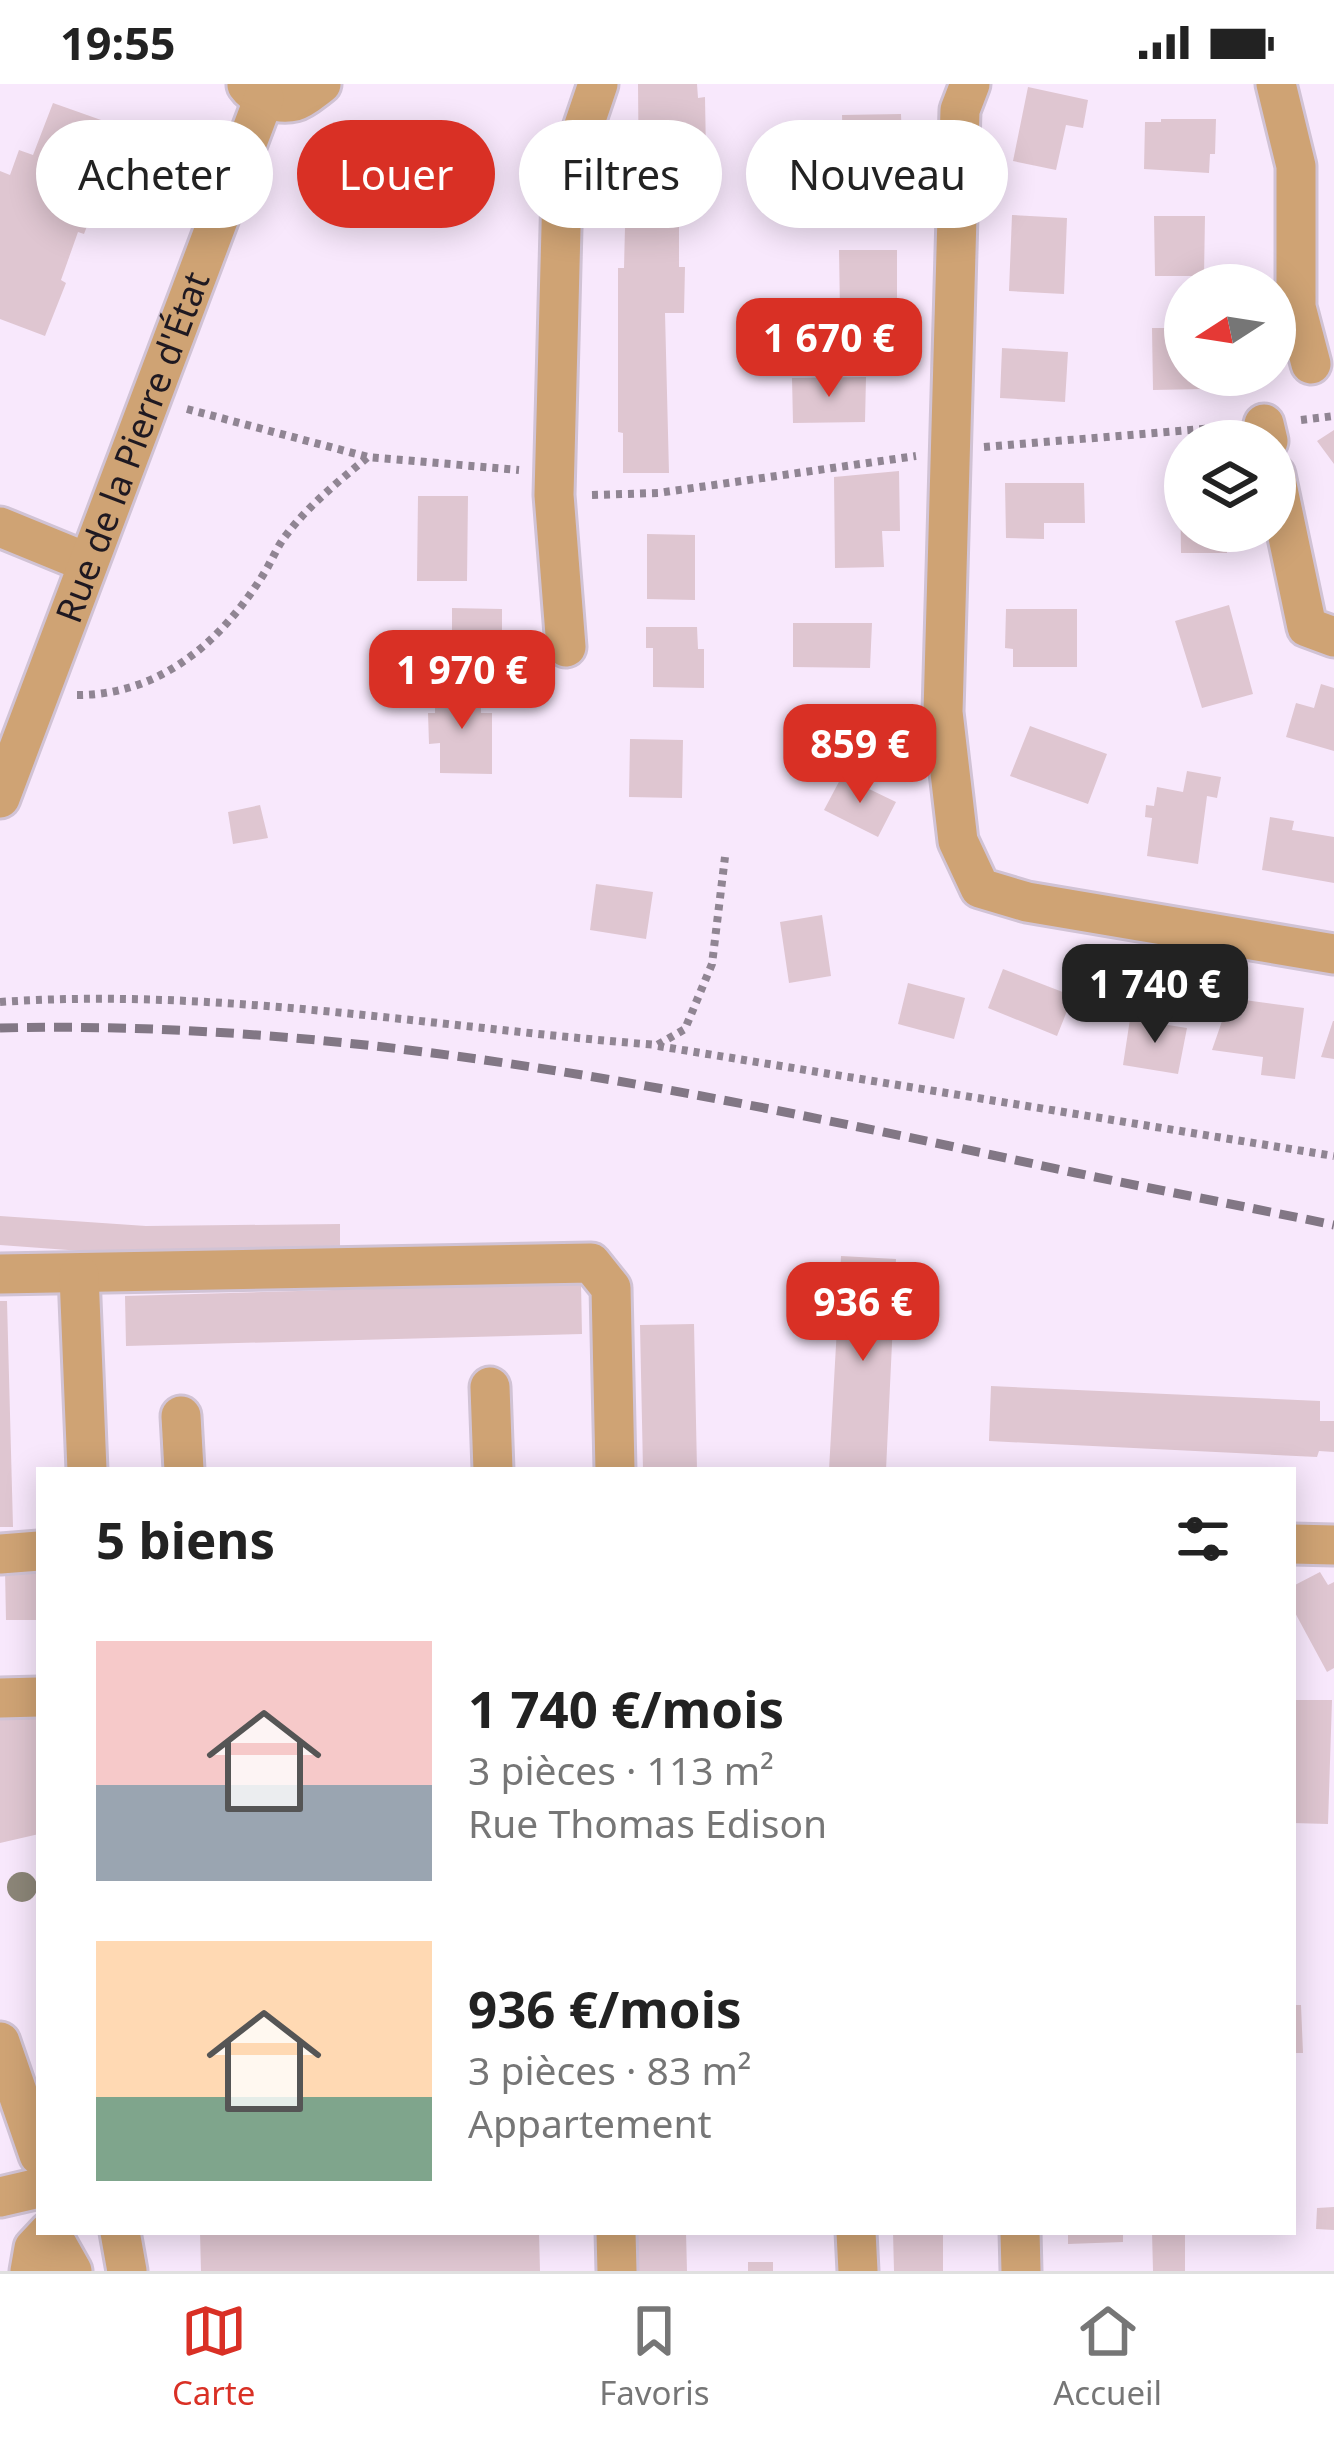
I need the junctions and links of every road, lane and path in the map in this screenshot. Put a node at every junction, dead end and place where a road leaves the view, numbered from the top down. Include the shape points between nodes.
1 (321, 84) edge
2 (598, 84) edge
3 (970, 84) edge
4 (1276, 84) edge
5 (255, 91) edge
6 (1311, 364) dead end
7 (150, 400) junction
8 (368, 457) junction
9 (554, 473) junction
10 (0, 527) edge
11 (1291, 552) edge
12 (88, 563) junction
13 (1334, 638) edge
14 (566, 647) dead end
15 (38, 695) junction
16 (0, 798) edge
17 (725, 857) dead end
18 (1334, 954) edge
19 (0, 1002) edge
20 (657, 1045) junction
21 (1334, 1156) edge
22 (0, 1274) edge
23 (80, 1275) junction
24 (490, 1387) dead end
25 (181, 1416) dead end
26 (87, 1467) edge
27 (184, 1467) edge
28 (493, 1467) edge
29 (615, 1467) edge
30 (1296, 1544) edge
31 (1334, 1545) edge
32 (36, 1551) edge
33 (0, 1554) edge
34 (36, 1697) edge
35 (0, 1698) edge
36 (0, 2042) edge
37 (36, 2146) edge
38 (36, 2189) edge
39 (0, 2197) edge
40 (121, 2235) edge
41 (616, 2235) edge
42 (856, 2235) edge
43 (1020, 2235) edge
44 (39, 2251) edge
45 (72, 2271) edge
46 (127, 2271) edge
47 (617, 2271) edge
48 (857, 2271) edge
49 (1021, 2271) edge

1 - 5 street via 296,101
2 - 9 street via 562,190
3 - 18 street via 960,110 943,712 958,841 980,888
4 - 6 street via 1296,166 1296,307
5 - 7 street, Rue de la Pierre d'État
7 - 8 path
7 - 12 street, Rue de la Pierre d'État
8 - 9 path
8 - 15 path via 284,538 221,633 175,669 100,695
9 - 14 street
10 - 12 street
11 - 13 street via 1307,627
12 - 15 street, Rue de la Pierre d'État
15 - 16 street, Rue de la Pierre d'État
17 - 20 path via 712,964 685,1029
19 - 20 path via 117,997 330,1010
20 - 21 path
22 - 23 street
23 - 26 street
23 - 29 street via 591,1263 611,1288
24 - 28 street
25 - 27 street
30 - 31 street
32 - 33 street
34 - 35 street
36 - 37 street
38 - 39 street
40 - 46 street
41 - 47 street
42 - 48 street
43 - 49 street
44 - 45 street

